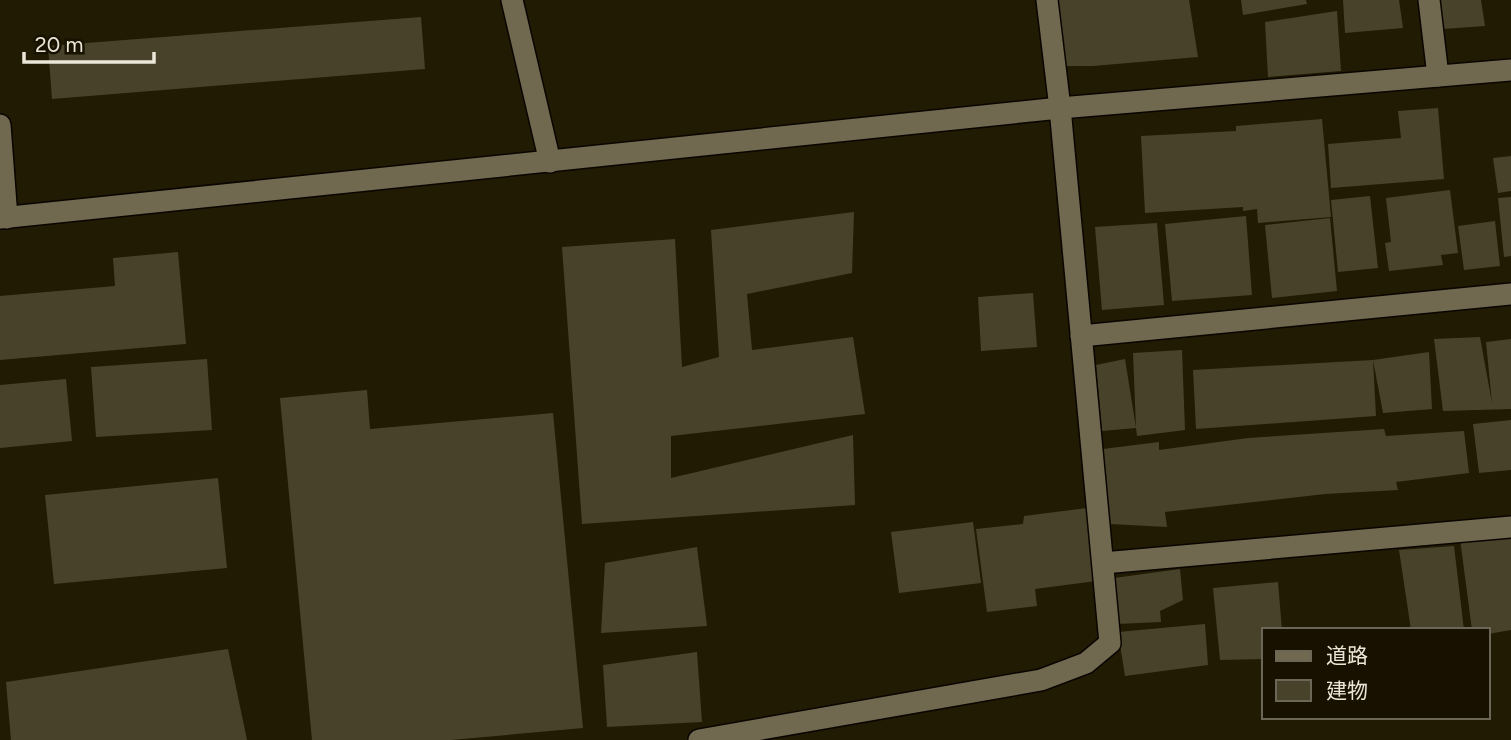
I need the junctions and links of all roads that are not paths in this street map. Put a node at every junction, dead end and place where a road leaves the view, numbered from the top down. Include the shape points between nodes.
1 (512, 0) edge
2 (1047, 0) edge
3 (1429, 0) edge
4 (1511, 70) edge
5 (1438, 76) junction
6 (1060, 108) junction
7 (0, 124) edge
8 (550, 162) junction
9 (3, 218) edge
10 (1511, 294) edge
11 (1081, 336) junction
12 (1511, 527) edge
13 (1103, 563) junction
14 (699, 740) edge

1 - 8 street
2 - 6 street
3 - 5 street
4 - 5 street
5 - 6 street
6 - 8 street
6 - 11 street
7 - 9 street
8 - 9 street
10 - 11 street
11 - 13 street
12 - 13 street
13 - 14 street via 1110,643 1086,663 1041,680

